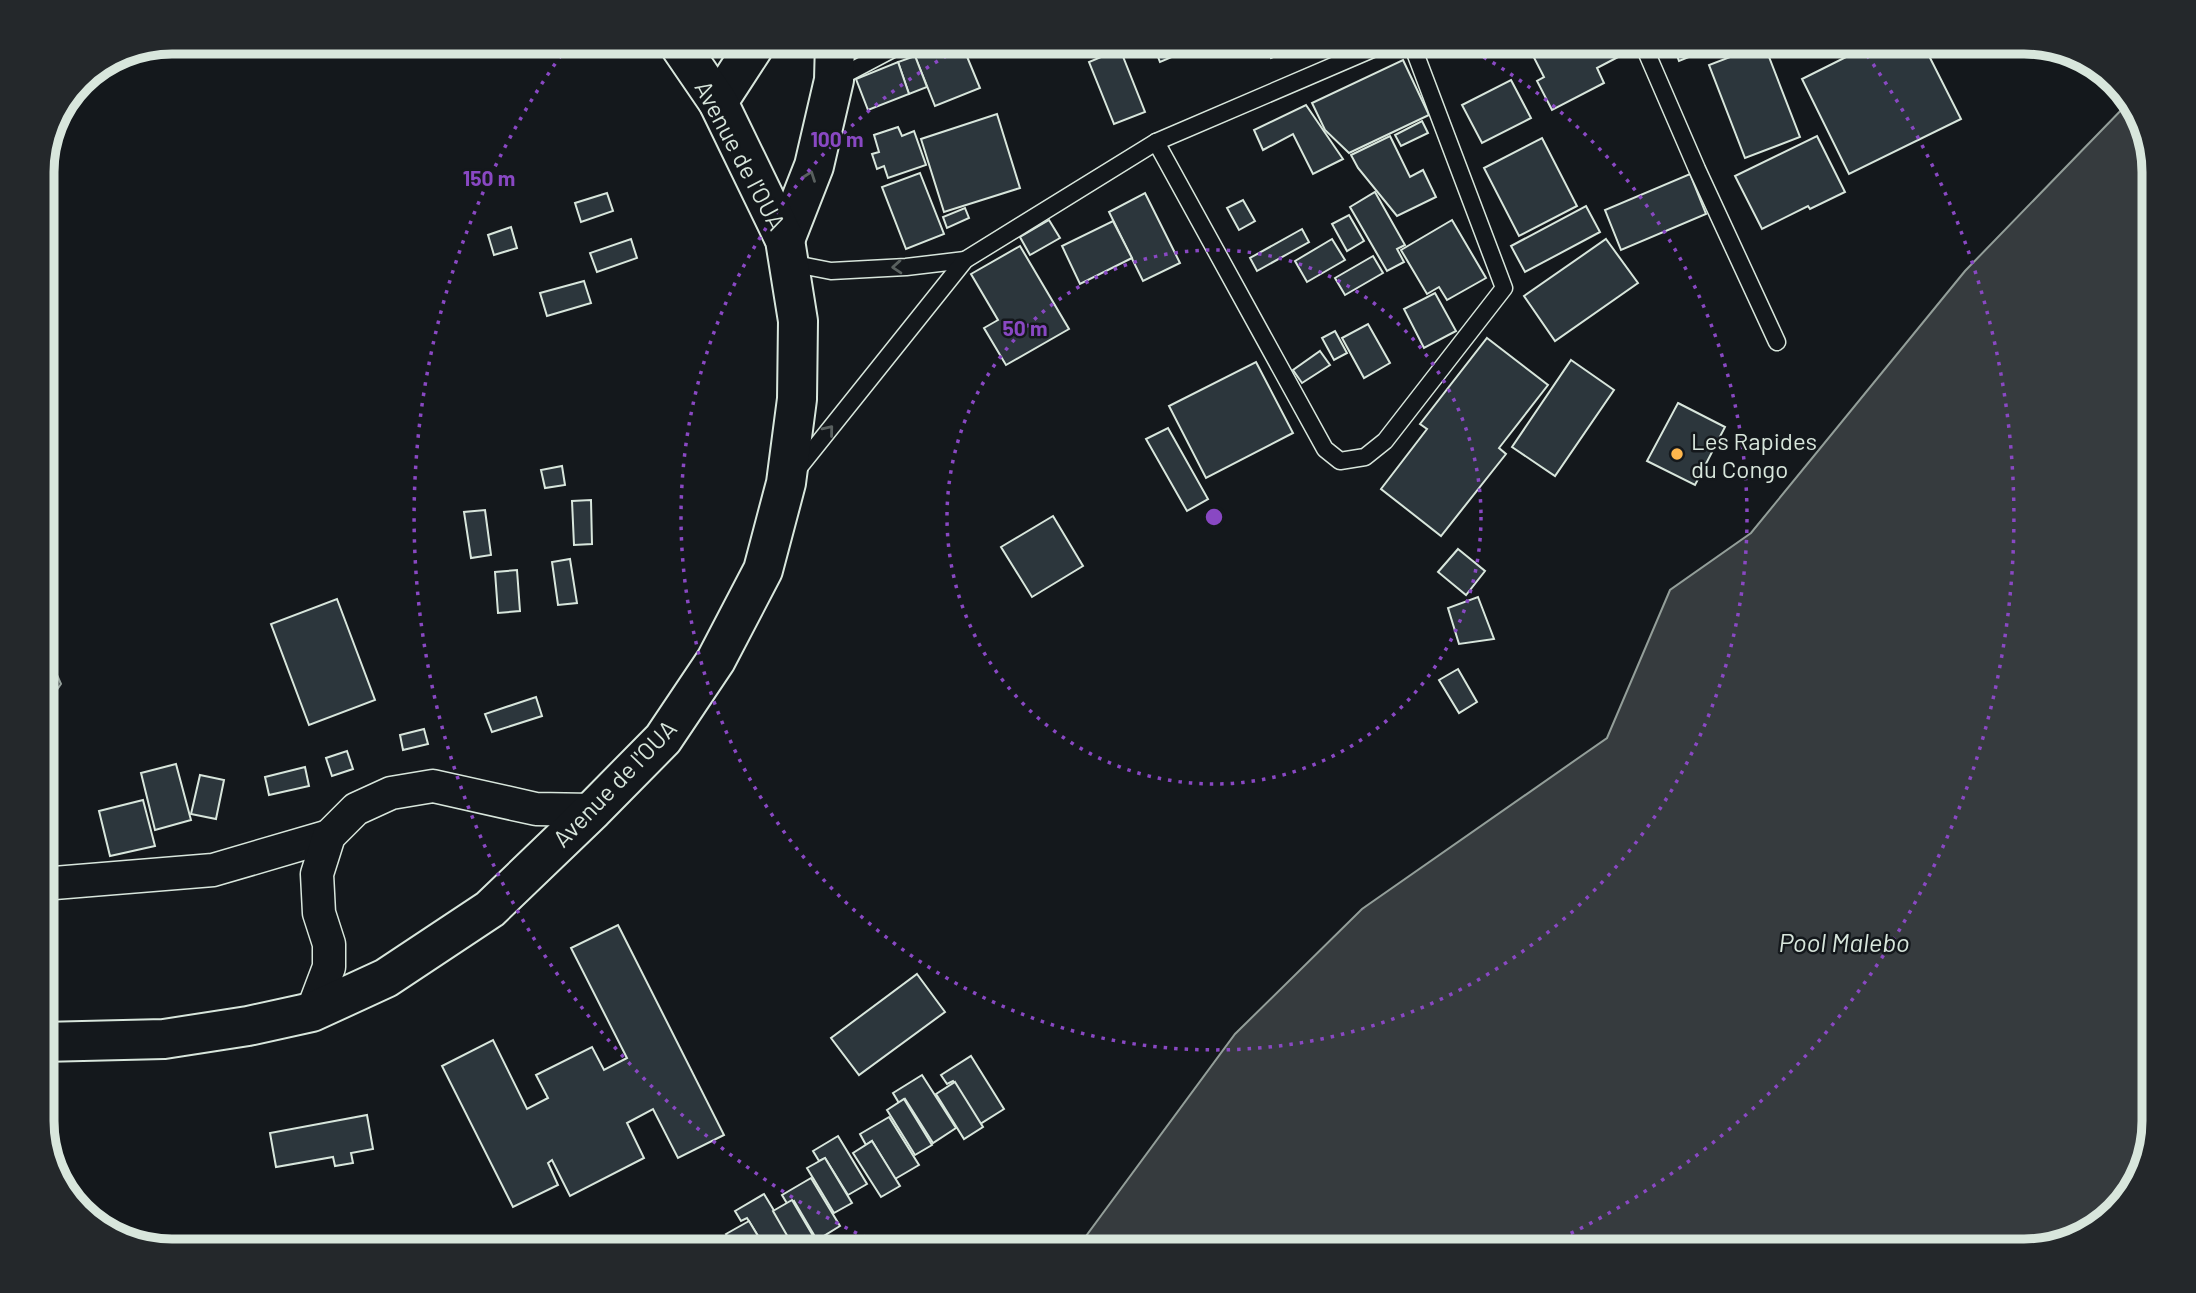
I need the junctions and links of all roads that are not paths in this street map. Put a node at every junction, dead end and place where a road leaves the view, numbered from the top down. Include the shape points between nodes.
1 (685, 54) edge
2 (749, 54) edge
3 (835, 54) edge
4 (883, 54) edge
5 (1361, 54) edge
6 (1416, 54) edge
7 (1647, 54) edge
8 (834, 80) junction
9 (718, 102) junction
10 (1156, 142) junction
11 (787, 251) junction
12 (965, 260) junction
13 (1777, 342) dead end
14 (786, 483) junction
15 (593, 810) junction
16 (329, 836) junction
17 (55, 883) edge
18 (312, 1013) junction
19 (55, 1042) edge

1 - 9 main road, Avenue de l'OUA
2 - 9 main road
3 - 8 main road
4 - 8 lane
5 - 10 lane
6 - 10 lane via 1504,288 1385,441 1365,457 1340,461 1325,449
7 - 13 lane
11 -> 8 main road via 814,166
9 - 11 main road, Avenue de l'OUA
10 - 12 lane
12 -> 11 lane via 831,271
11 - 14 main road, Avenue de l'OUA via 797,321 797,386
14 -> 12 lane
14 - 15 main road, Avenue de l'OUA via 763,570 716,660 663,739
15 - 16 street via 536,809 433,786 391,793 356,809
15 - 18 main road, Avenue de l'OUA via 490,909 386,978
16 - 17 street via 213,870
16 - 18 street via 317,874 329,967
18 - 19 main road, Avenue de l'OUA via 164,1039

